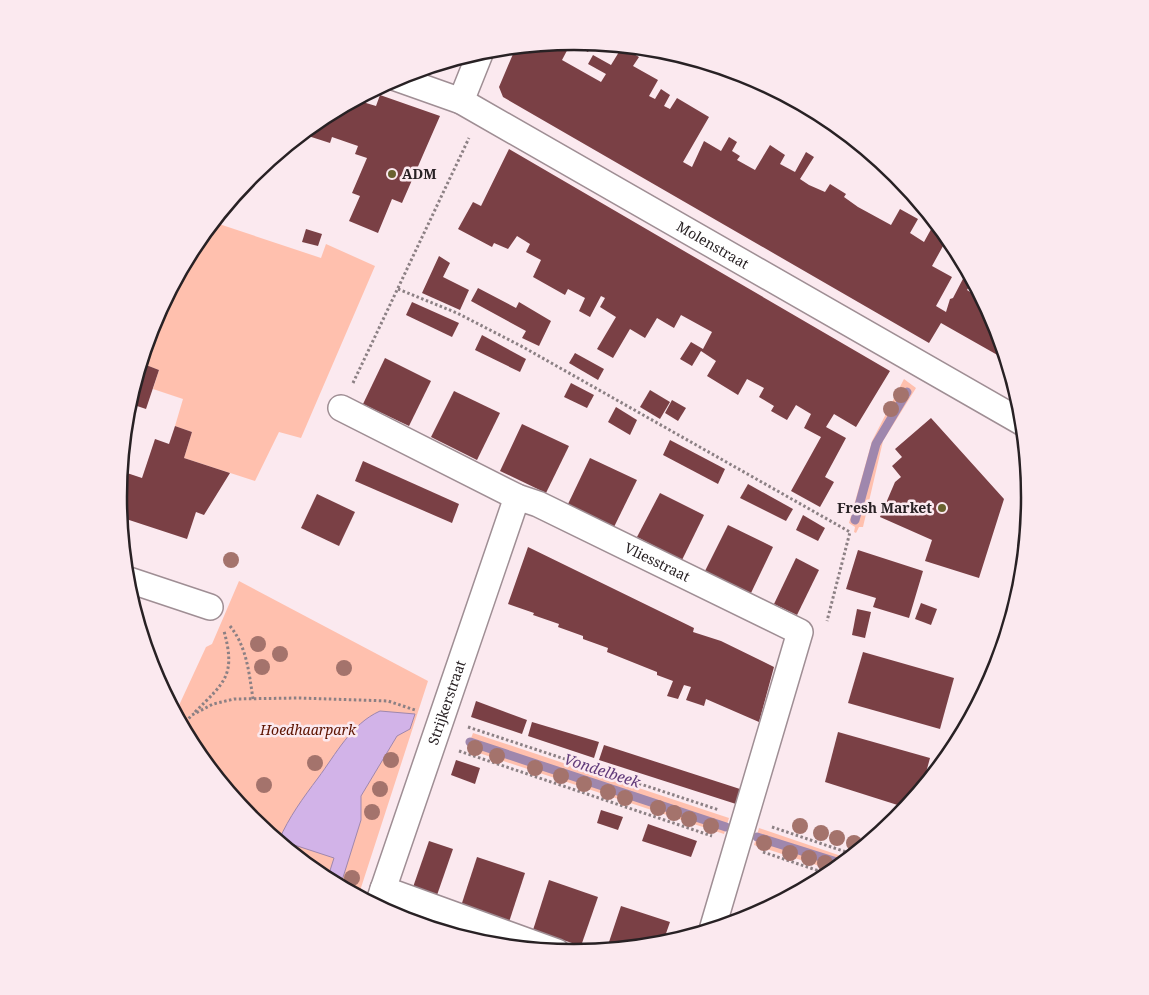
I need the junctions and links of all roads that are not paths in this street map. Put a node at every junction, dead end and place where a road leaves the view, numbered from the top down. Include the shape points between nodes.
1 (479, 61) edge
2 (408, 82) edge
3 (471, 106) junction
4 (341, 408) road end
5 (1014, 417) edge
6 (517, 497) junction
7 (136, 582) edge
8 (210, 607) road end
9 (380, 898) edge
10 (714, 922) edge
11 (523, 942) edge

1 - 3 street
2 - 3 street, Molenstraat
3 - 5 street, Molenstraat
4 - 6 street, Vliesstraat
6 - 9 street, Strijkerstraat
6 - 10 street, Vliesstraat via 538,504 800,632
7 - 8 street
9 - 11 street

